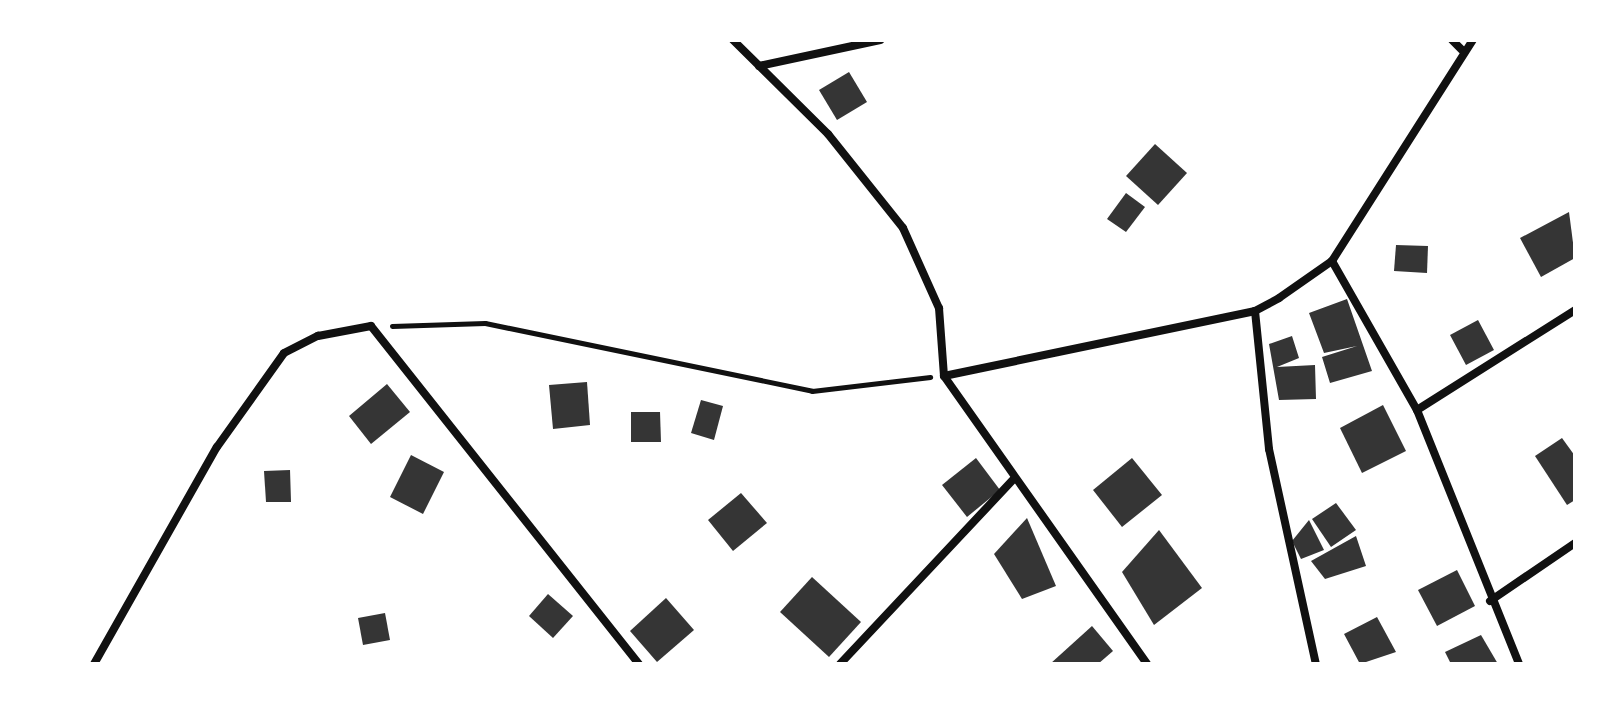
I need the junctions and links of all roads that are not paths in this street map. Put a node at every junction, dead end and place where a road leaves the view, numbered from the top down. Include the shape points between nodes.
1 (733, 40) edge
2 (880, 40) edge
3 (1452, 40) edge
4 (1473, 40) edge
5 (1462, 50) junction
6 (759, 66) junction
7 (1332, 261) junction
8 (1575, 310) edge
9 (1255, 311) junction
10 (944, 376) junction
11 (1417, 410) junction
12 (1013, 480) junction
13 (1575, 543) edge
14 (1490, 601) junction
15 (94, 664) edge
16 (639, 664) edge
17 (840, 664) edge
18 (1147, 664) edge
19 (1316, 664) edge
20 (1519, 664) edge

1 - 6 street
2 - 6 street
3 - 5 street
4 - 5 street
5 - 7 street
6 - 10 street via 828,134 903,228 939,308
7 - 9 street
7 - 11 street
8 - 11 street
9 - 10 street
9 - 19 street via 1269,449
10 - 12 street
11 - 14 street
12 - 17 street
12 - 18 street
13 - 14 street
14 - 20 street
15 - 16 street via 217,447 284,353 318,336 371,326

